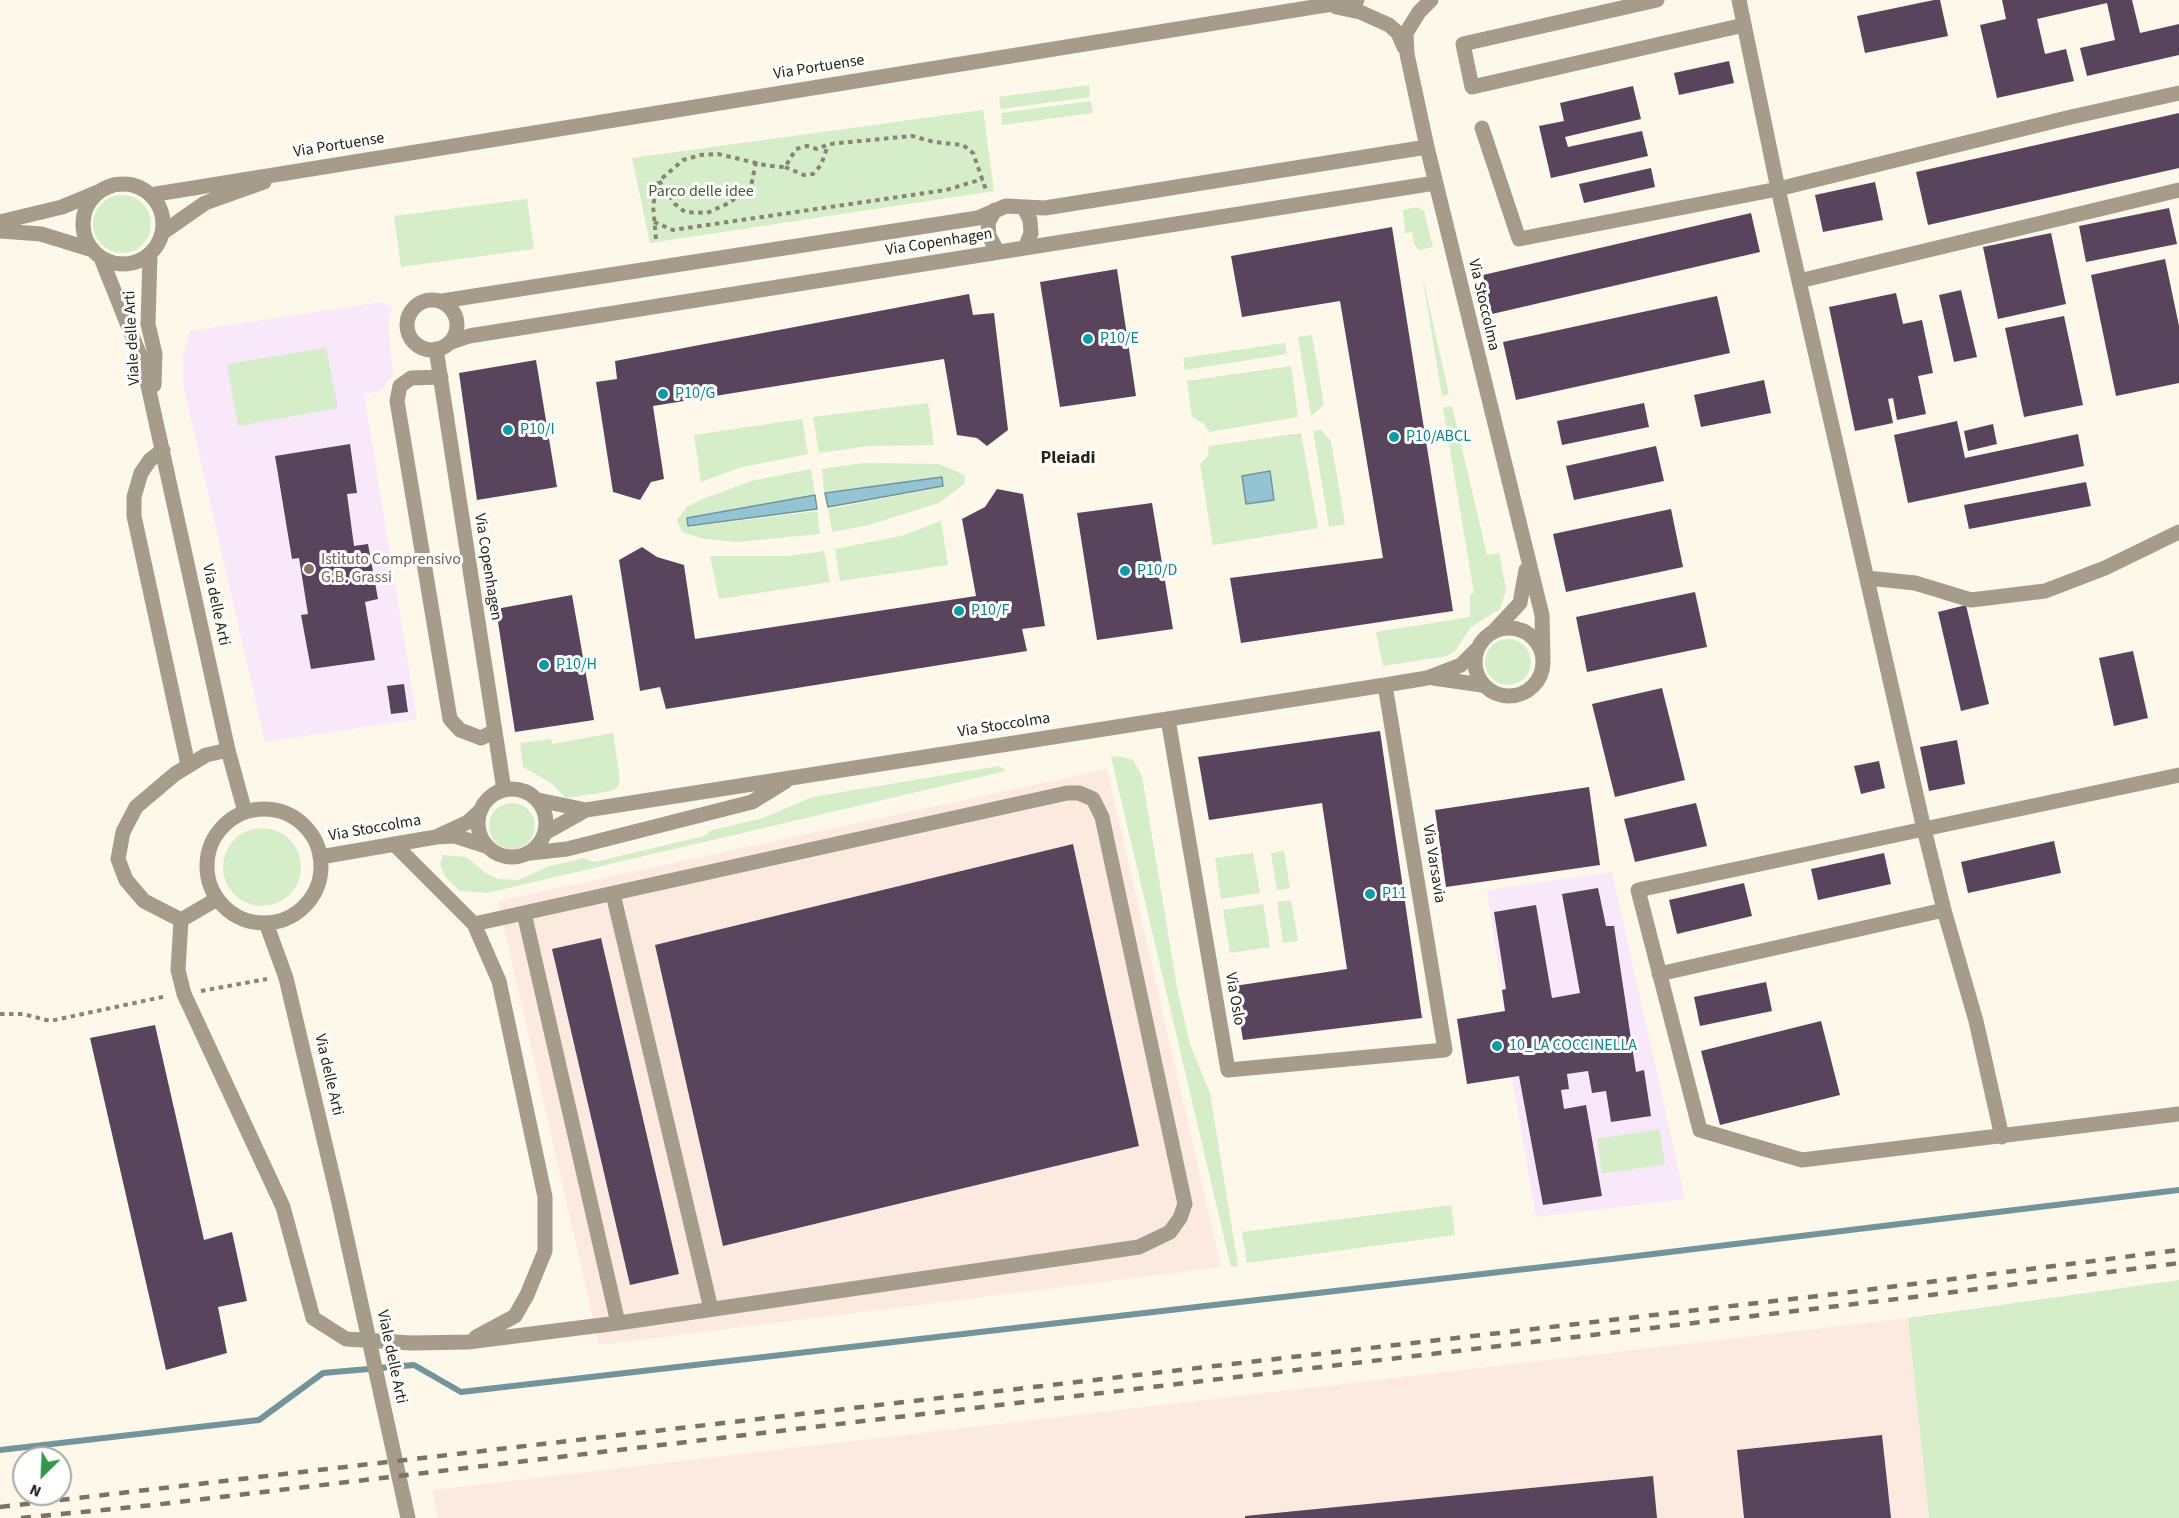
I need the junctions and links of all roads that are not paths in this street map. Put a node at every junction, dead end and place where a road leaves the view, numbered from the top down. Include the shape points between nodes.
1 (1357, 0) edge
2 (1431, 0) edge
3 (1657, 0) edge
4 (1739, 0) edge
5 (1324, 5) junction
6 (1744, 25) junction
7 (1407, 54) junction
8 (2179, 93) edge
9 (1482, 128) dead end
10 (1427, 147) junction
11 (286, 172) junction
12 (1435, 183) junction
13 (1778, 189) junction
14 (2179, 190) edge
15 (100, 191) junction
16 (150, 195) junction
17 (1024, 208) junction
18 (995, 210) junction
19 (0, 222) edge
20 (0, 231) edge
21 (162, 233) junction
22 (1025, 248) junction
23 (998, 252) junction
24 (97, 254) junction
25 (150, 255) junction
26 (1799, 281) junction
27 (442, 301) junction
28 (442, 346) junction
29 (441, 377) junction
30 (153, 406) junction
31 (163, 450) junction
32 (2179, 532) edge
33 (1527, 564) junction
34 (1867, 578) junction
35 (1493, 632) junction
36 (1477, 649) junction
37 (1543, 658) junction
38 (1427, 678) junction
39 (1385, 685) junction
40 (1482, 685) junction
41 (1168, 719) junction
42 (495, 731) junction
43 (228, 750) junction
44 (188, 765) junction
45 (2179, 775) edge
46 (791, 778) junction
47 (504, 790) junction
48 (538, 800) junction
49 (480, 810) junction
50 (586, 810) junction
51 (245, 812) junction
52 (1924, 830) junction
53 (545, 833) junction
54 (436, 837) junction
55 (394, 844) junction
56 (486, 846) junction
57 (531, 853) junction
58 (320, 857) junction
59 (613, 894) junction
60 (217, 899) junction
61 (1944, 910) junction
62 (524, 913) junction
63 (181, 920) junction
64 (266, 922) junction
65 (474, 924) junction
66 (1659, 974) junction
67 (1445, 1050) joint
68 (2179, 1114) edge
69 (2002, 1137) junction
70 (339, 1203) joint
71 (711, 1309) junction
72 (618, 1323) junction
73 (468, 1342) junction
74 (408, 1518) edge

1 - 5 street, Via Portuense
2 - 7 street, Via Stoccolma via 1406,33
3 - 6 street via 1463,44 1472,87
4 - 6 street
5 - 7 street, Via Stoccolma via 1378,18 1398,33
5 - 11 street, Via Portuense
6 - 13 street
7 - 10 street, Via Stoccolma
8 - 13 street
9 - 13 street via 1519,239
10 - 12 street, Via Stoccolma
10 - 17 street, Via Copenhagen via 1045,208
11 - 16 street, Via Portuense
11 - 21 street, Via Portuense via 205,203
12 - 22 street, Via Copenhagen
12 - 33 street, Via Stoccolma
13 - 26 street
14 - 26 street
15 - 16 street via 122,184
15 - 19 street via 62,207
15 - 24 street via 83,220 84,231
16 - 21 street via 160,209
17 - 18 street, Via Copenhagen via 1006,206
17 - 22 street via 1031,232
18 - 23 street via 988,223 989,236
18 - 27 street, Via Copenhagen via 978,218
20 - 24 street via 41,234
21 - 25 street
22 - 23 street, Via Copenhagen
23 - 28 street, Via Copenhagen via 469,336
24 - 25 street via 112,263 126,264
24 - 30 street, Viale delle Arti via 141,355
25 - 30 street, Viale delle Arti via 148,324 155,354
26 - 34 street
27 - 28 street via 455,316 456,324
27 - 28 street via 419,304 408,318 407,327 415,343 423,348
28 - 29 street, Via Copenhagen
29 - 42 street, Via Copenhagen
29 - 42 street via 411,378 400,386 397,401 450,719 460,730 481,738
30 - 31 street, Via delle Arti
31 - 43 street, Via delle Arti
31 - 44 street via 141,473 133,507
32 - 34 street via 2105,568 2045,591 1971,600 1915,583
33 - 35 street, Via Stoccolma via 1520,603
33 - 37 street, Via Stoccolma via 1542,615
34 - 52 street
35 - 36 street
35 - 37 street via 1503,628 1524,632 1533,638
36 - 38 street, Via Stoccolma via 1461,664
36 - 40 street via 1474,668
37 - 40 street via 1539,679 1523,694 1501,696
38 - 39 street, Via Stoccolma
38 - 40 street, Via Stoccolma
39 - 41 street, Via Stoccolma
39 - 67 street, Via Varsavia
41 - 46 street, Via Stoccolma
41 - 67 street, Via Oslo via 1228,1070
42 - 47 street, Via Copenhagen
43 - 44 street
43 - 51 street, Via delle Arti
44 - 63 street via 136,807 123,832 118,859 123,875 139,896
45 - 52 street
46 - 50 street, Via Stoccolma
46 - 57 street via 752,802 567,849
47 - 48 street via 527,792
47 - 49 street via 488,799
48 - 50 street, Via Stoccolma
48 - 53 street via 546,819
49 - 54 street, Via Stoccolma via 468,822
49 - 56 street via 479,832
50 - 53 street, Via Stoccolma
51 - 58 street via 278,810 293,817 306,827
51 - 60 street via 230,820 209,848 207,866
52 - 61 street
52 - 66 street via 1638,890
53 - 57 street
54 - 55 street, Via Stoccolma
54 - 56 street, Via Stoccolma via 454,836
55 - 58 street, Via Stoccolma
55 - 65 street
56 - 57 street via 508,858
58 - 64 street via 320,876 301,909
59 - 62 street
59 - 71 street
59 - 71 street via 1067,793 1079,793 1093,800 1102,817 1185,1204 1170,1232 1139,1247
60 - 63 street
60 - 64 street via 239,917
61 - 66 street
61 - 69 street via 1976,1021
62 - 65 street
62 - 72 street
63 - 73 street via 178,970 184,994 283,1207 313,1318 346,1339
64 - 70 street, Via delle Arti via 286,978
65 - 73 street via 499,981 545,1197 545,1251 514,1316
66 - 69 street via 1700,1130 1802,1160
68 - 69 street
70 - 74 street, Viale delle Arti
71 - 72 street
72 - 73 street

